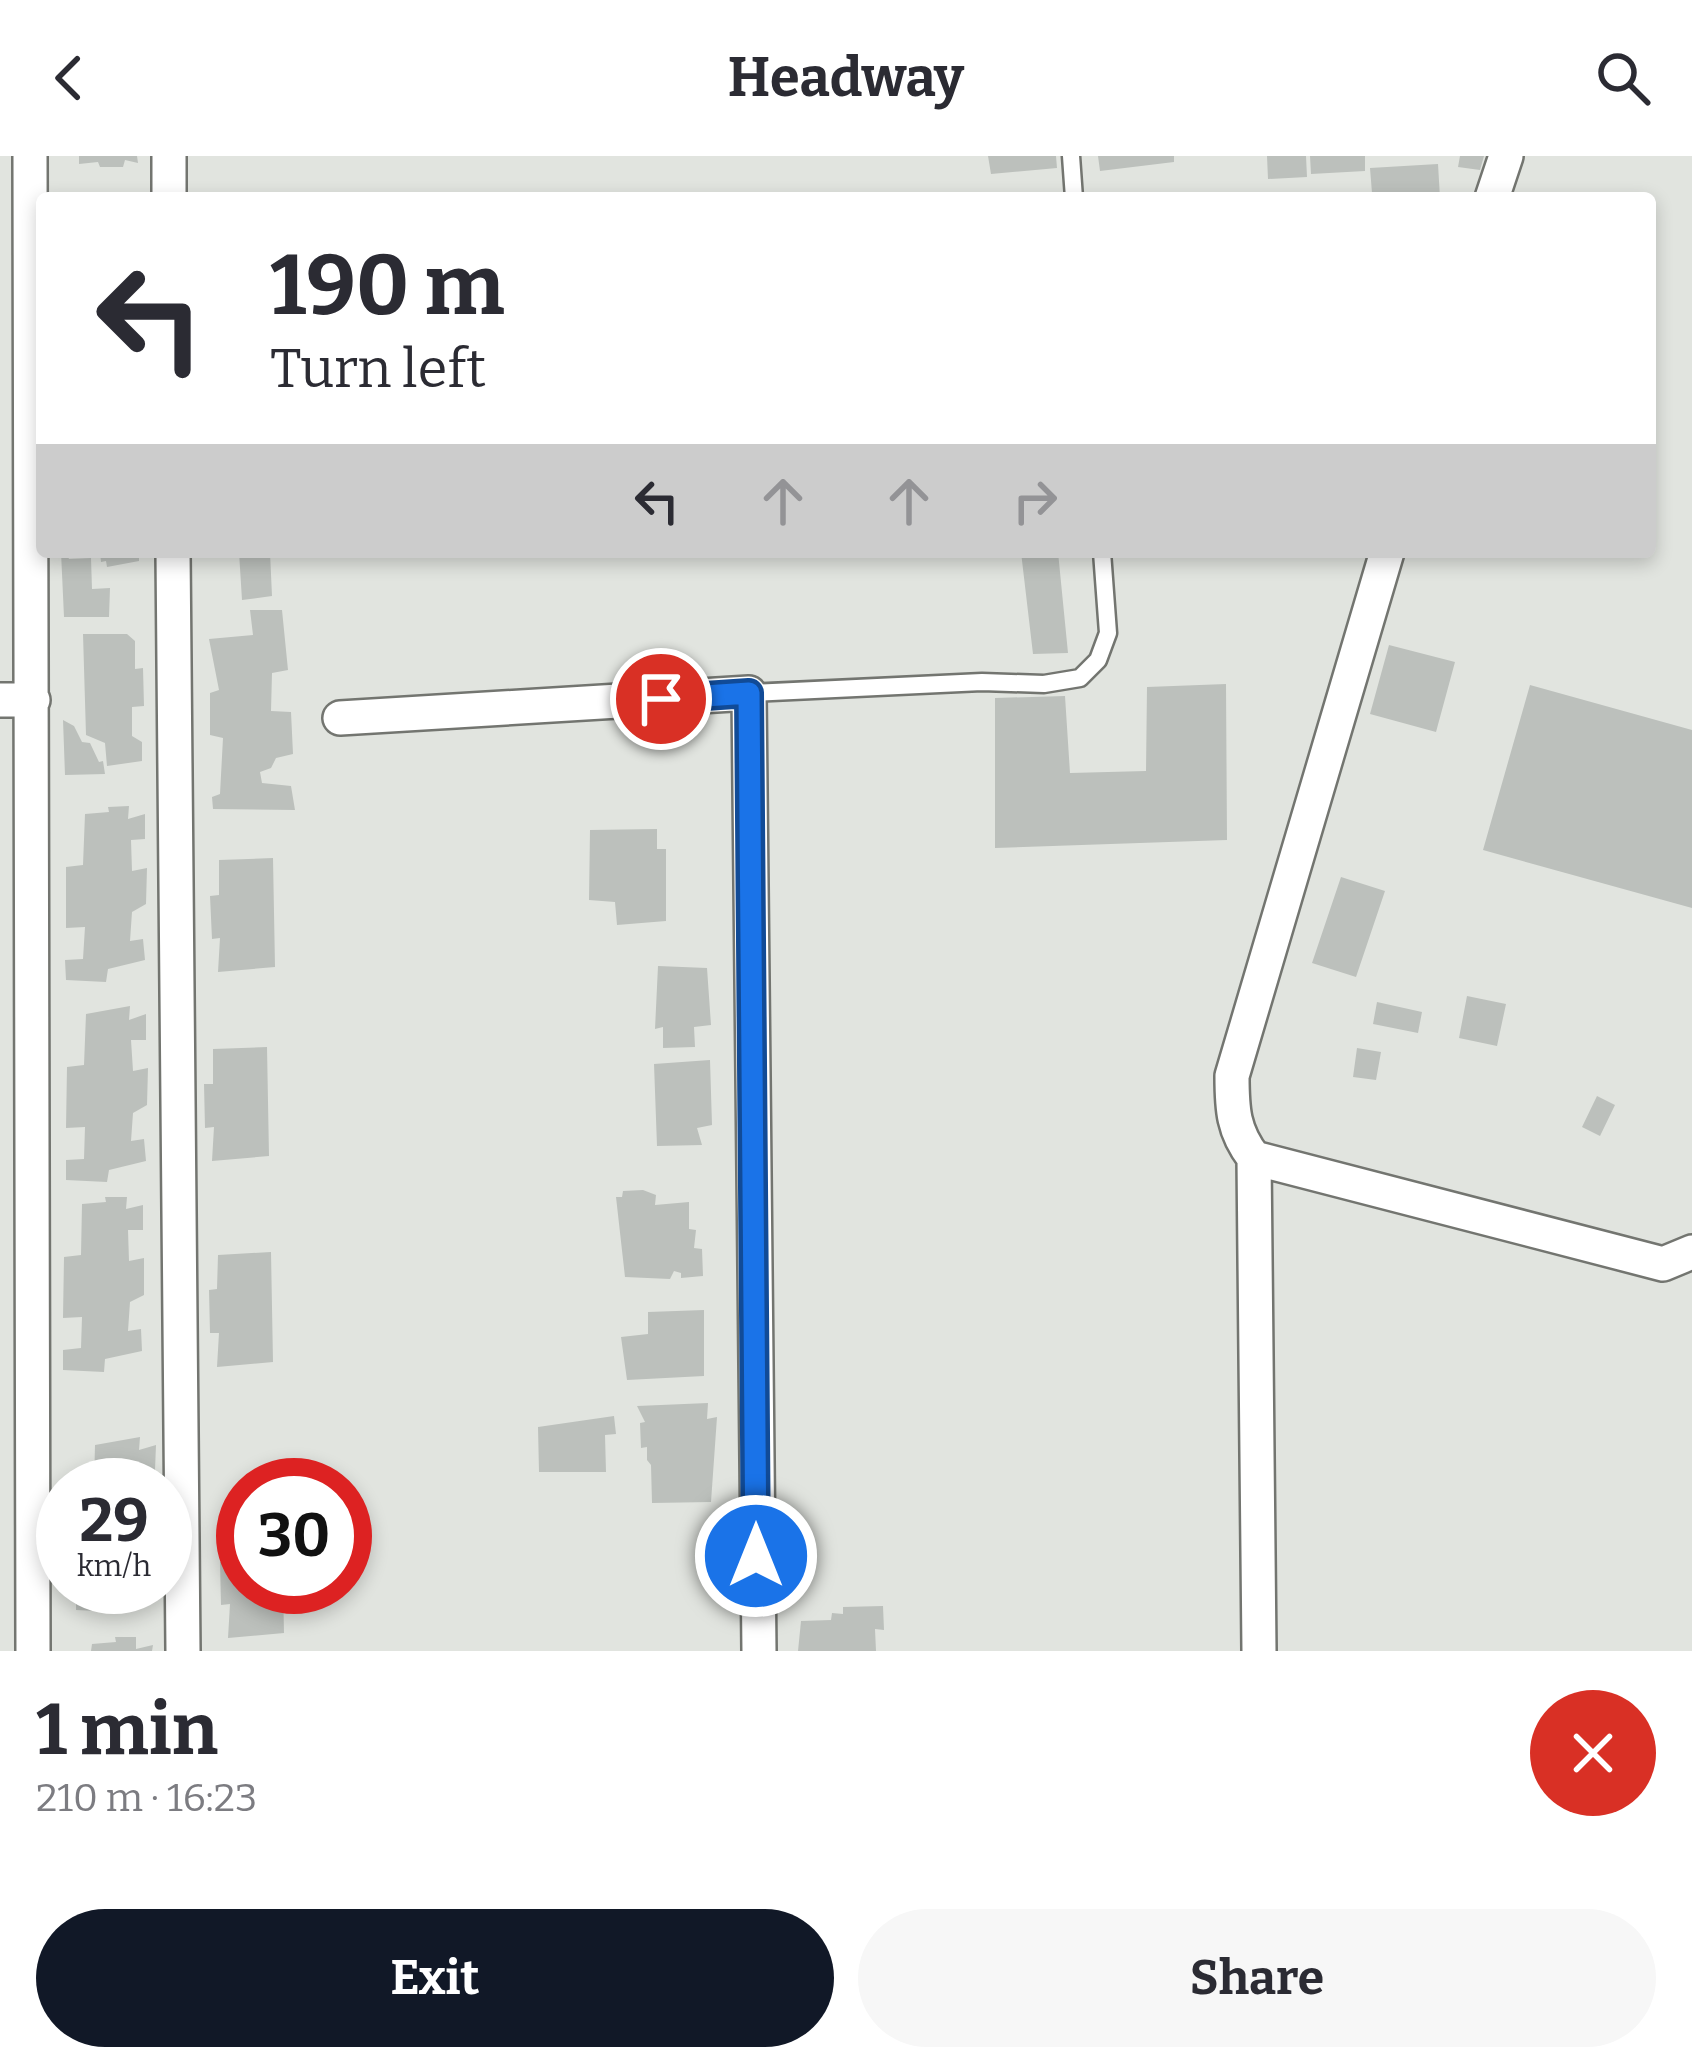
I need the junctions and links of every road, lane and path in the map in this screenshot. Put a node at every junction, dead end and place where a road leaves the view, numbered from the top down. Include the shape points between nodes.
1 (30, 156) edge
2 (169, 156) edge
3 (1071, 156) edge
4 (1506, 156) edge
5 (169, 192) edge
6 (1074, 192) edge
7 (1494, 192) edge
8 (173, 558) edge
9 (1102, 558) edge
10 (1386, 558) edge
11 (749, 693) junction
12 (16, 700) edge
13 (340, 718) dead end
14 (1254, 1158) junction
15 (1692, 1252) edge
16 (33, 1651) edge
17 (183, 1651) edge
18 (759, 1651) edge
19 (1259, 1651) edge

1 - 12 street
2 - 5 street
3 - 6 lane
4 - 7 street
8 - 17 street
9 - 11 lane via 1108,633 1080,678
10 - 14 street via 1232,1076 1238,1138
11 - 13 street
11 - 18 street
12 - 16 street
14 - 15 street via 1663,1264
14 - 19 street

